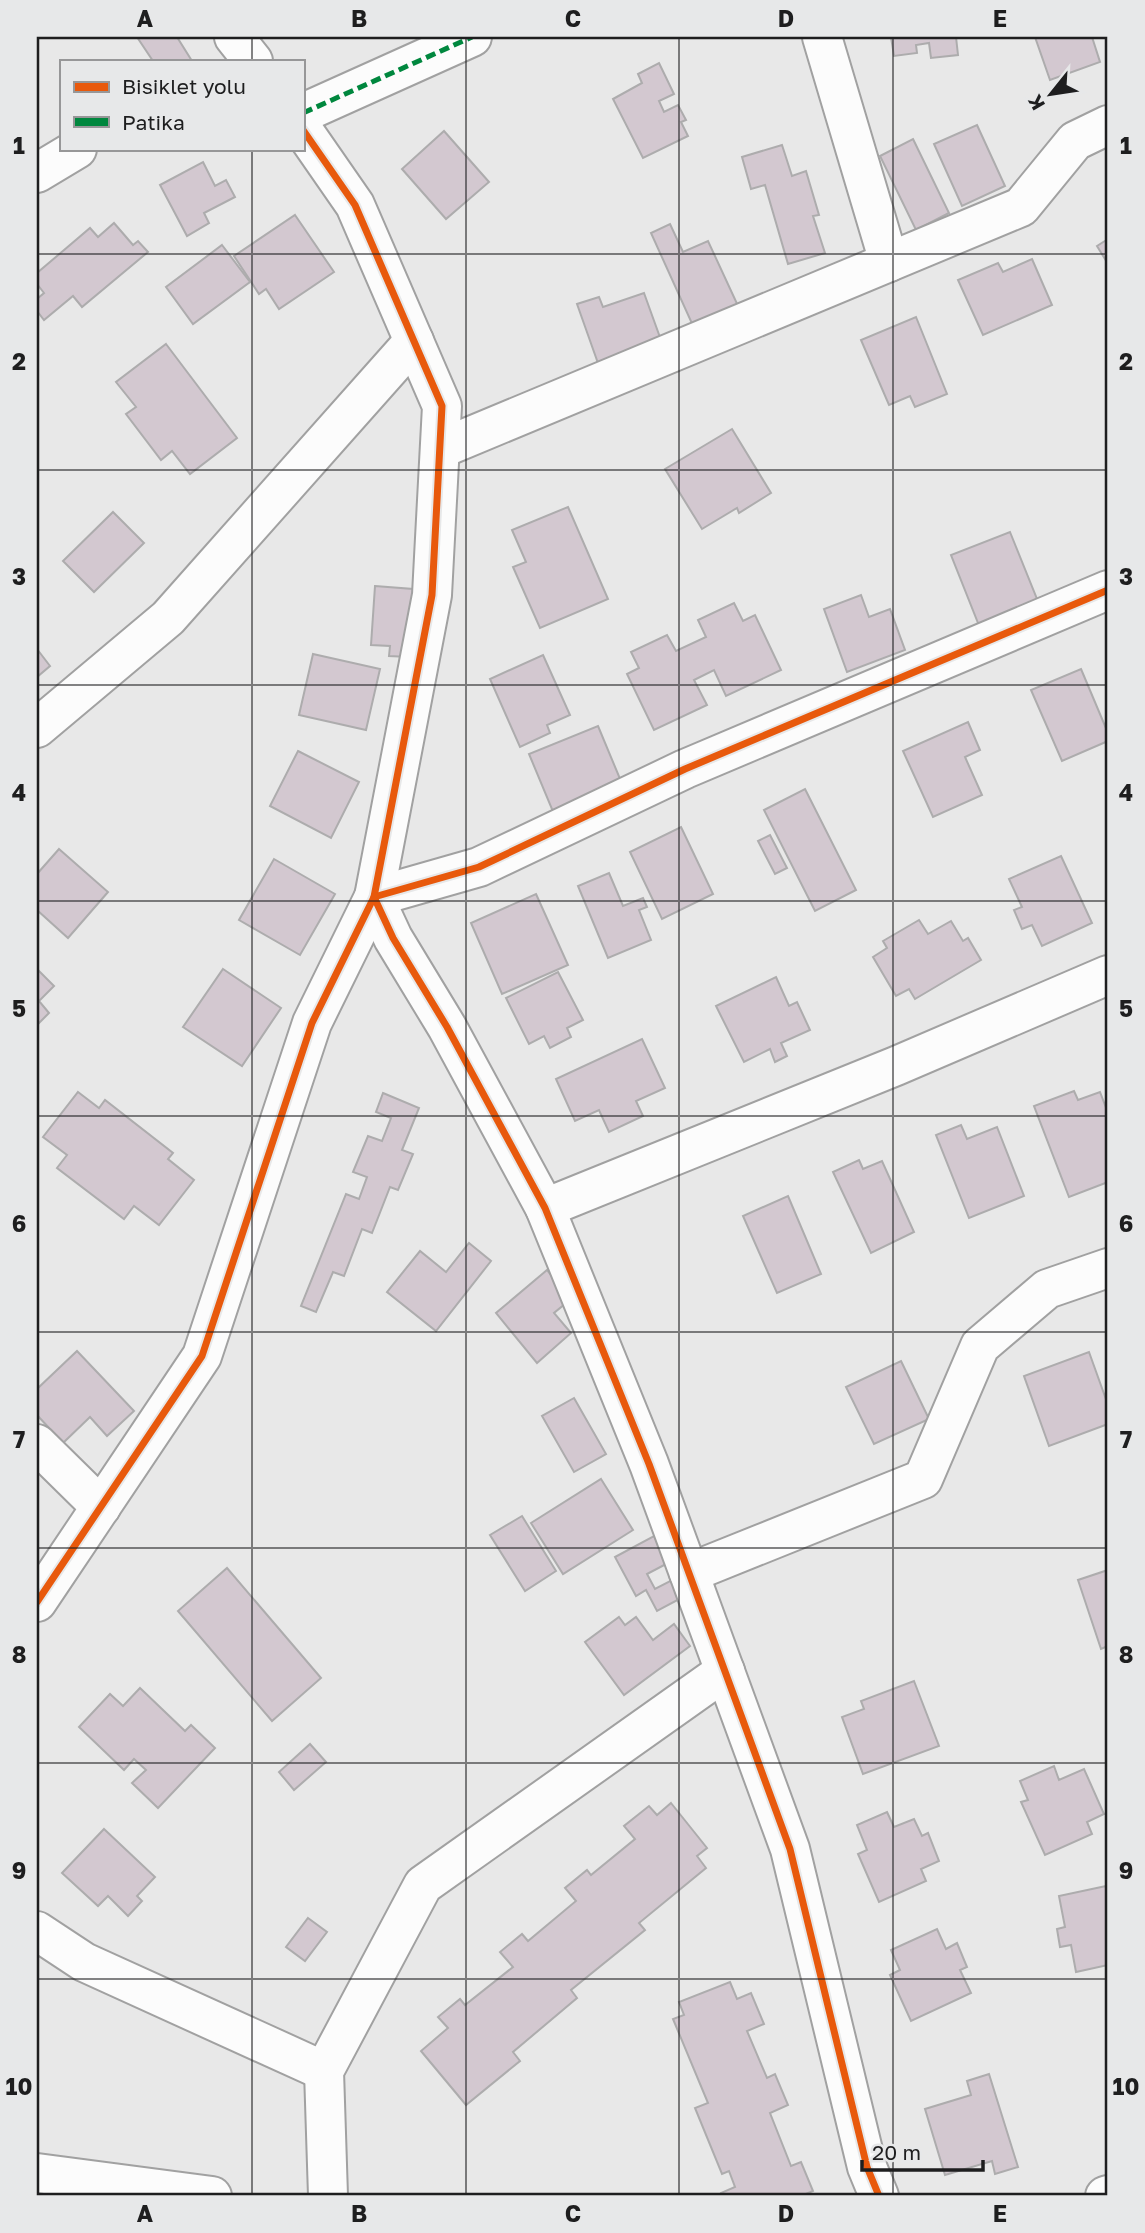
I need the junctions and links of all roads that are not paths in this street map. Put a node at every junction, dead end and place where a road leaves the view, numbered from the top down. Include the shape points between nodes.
1 (472, 37) edge
2 (822, 37) edge
3 (304, 113) edge
4 (1108, 125) edge
5 (304, 131) edge
6 (75, 150) edge
7 (37, 173) edge
8 (889, 262) junction
9 (414, 341) junction
10 (440, 449) junction
11 (1108, 590) edge
12 (37, 728) edge
13 (374, 897) junction
14 (1108, 975) edge
15 (545, 1208) junction
16 (1108, 1269) edge
17 (37, 1444) edge
18 (101, 1507) junction
19 (689, 1573) junction
20 (37, 1602) edge
21 (725, 1671) junction
22 (37, 1931) edge
23 (324, 2071) junction
24 (37, 2173) edge
25 (212, 2196) edge
26 (328, 2196) edge
27 (879, 2196) edge

1 - 3 street
2 - 8 street
4 - 8 street via 1075,141 1021,207
5 - 9 street via 355,205
6 - 7 street
8 - 10 street
9 - 10 street via 442,406
9 - 12 street via 169,618
10 - 13 street via 432,595
11 - 13 street via 685,769 479,867
13 - 15 street
13 - 18 street via 312,1023 202,1356
14 - 15 street
15 - 19 street
16 - 19 street via 1047,1289 980,1346 923,1479
17 - 18 street
18 - 20 street
19 - 21 street
21 - 23 street via 423,1885
21 - 27 street via 790,1849 867,2167
22 - 23 street via 84,1962
23 - 26 street
24 - 25 street

